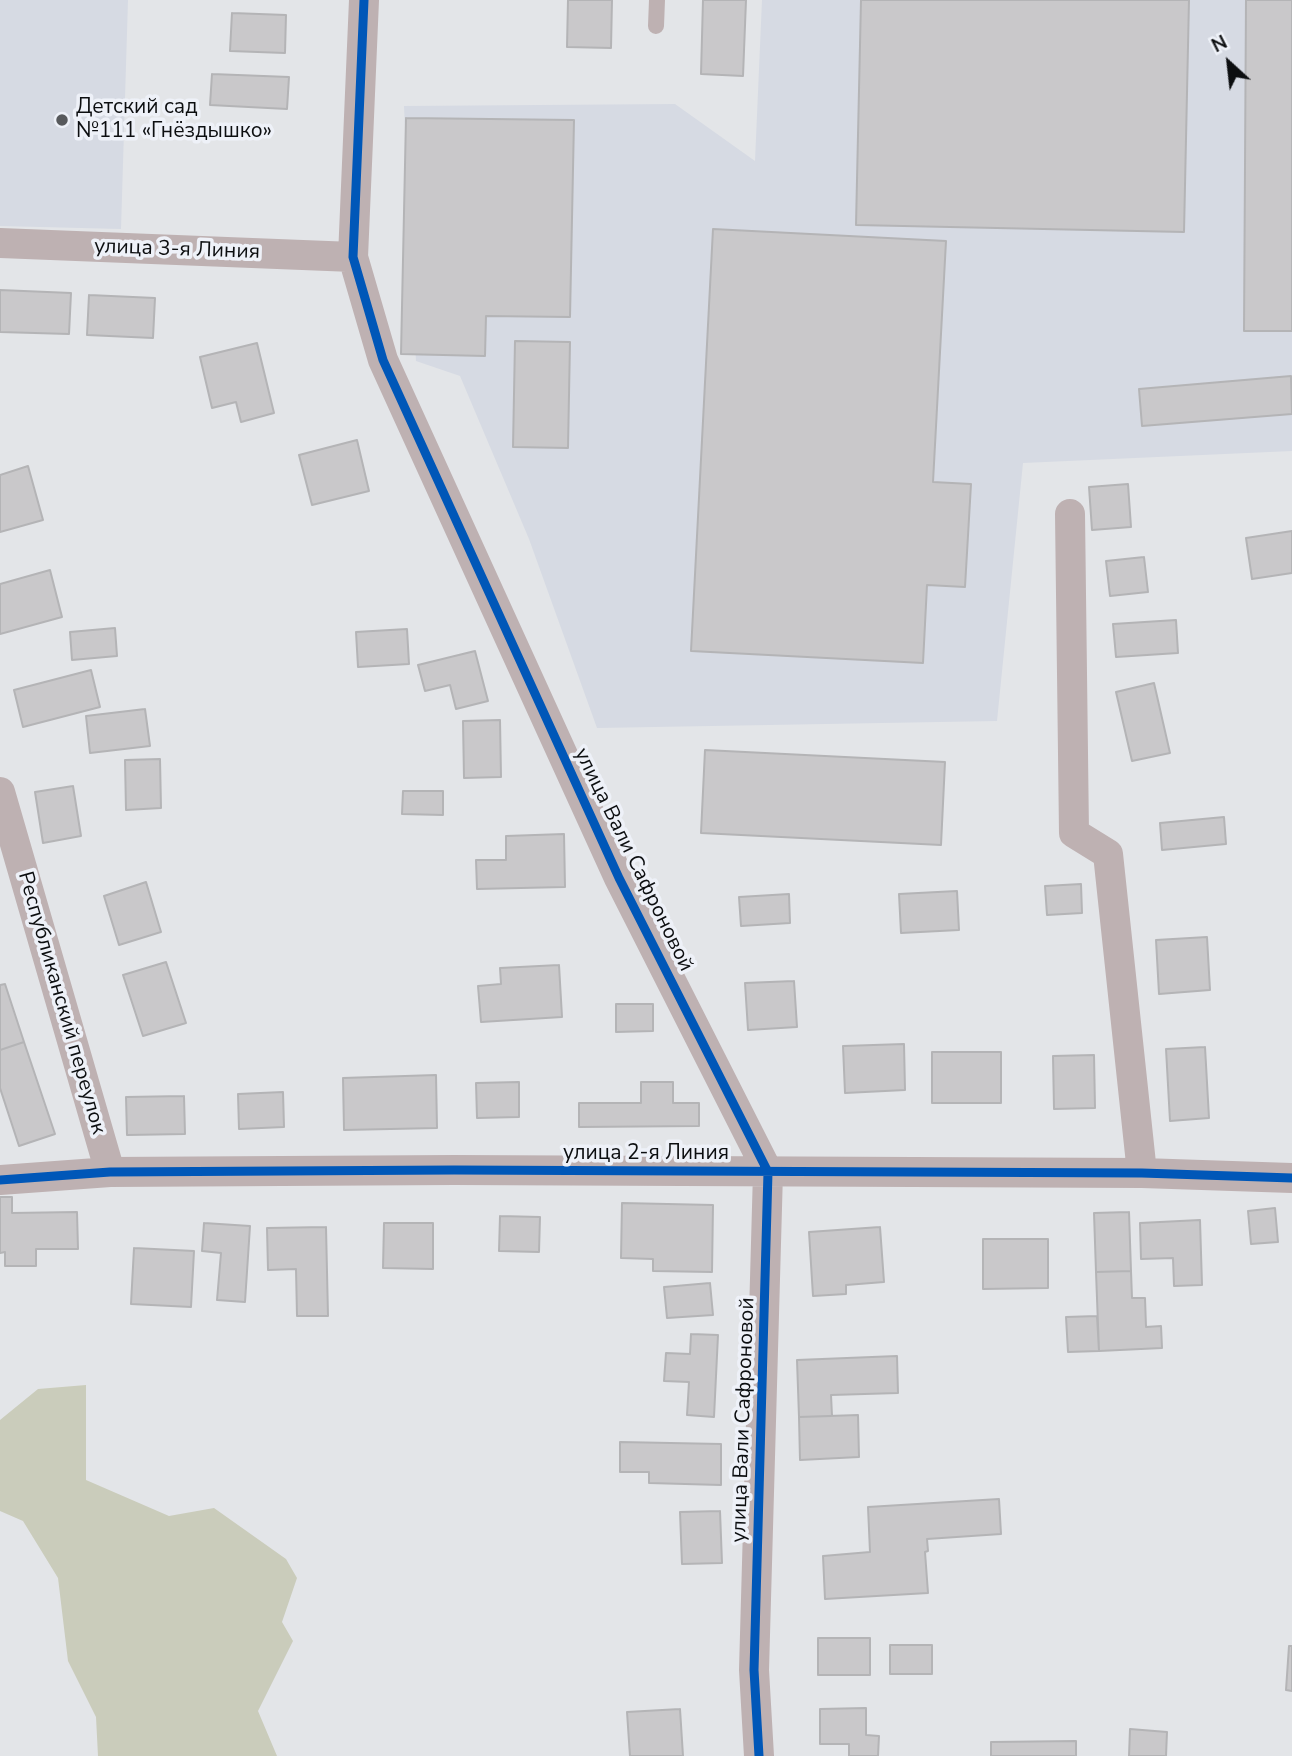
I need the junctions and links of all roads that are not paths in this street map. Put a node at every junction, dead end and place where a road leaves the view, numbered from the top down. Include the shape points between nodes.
1 (364, 0) edge
2 (657, 0) edge
3 (656, 26) dead end
4 (0, 243) edge
5 (353, 257) junction
6 (1070, 514) dead end
7 (0, 792) edge
8 (110, 1172) junction
9 (768, 1172) junction
10 (1142, 1173) junction
11 (1292, 1178) edge
12 (0, 1180) edge
13 (759, 1756) edge

1 - 5 street, улица Вали Сафроновой
2 - 3 lane
4 - 5 street, улица 3-я Линия
5 - 9 street, улица Вали Сафроновой via 389,373 620,878
6 - 10 street via 1074,833 1108,854
7 - 8 street, Республиканский переулок
8 - 9 street, улица 2-я Линия
8 - 12 street, улица 2-я Линия
9 - 10 street, улица 2-я Линия
9 - 13 street, улица Вали Сафроновой via 754,1670
10 - 11 street, улица 2-я Линия

